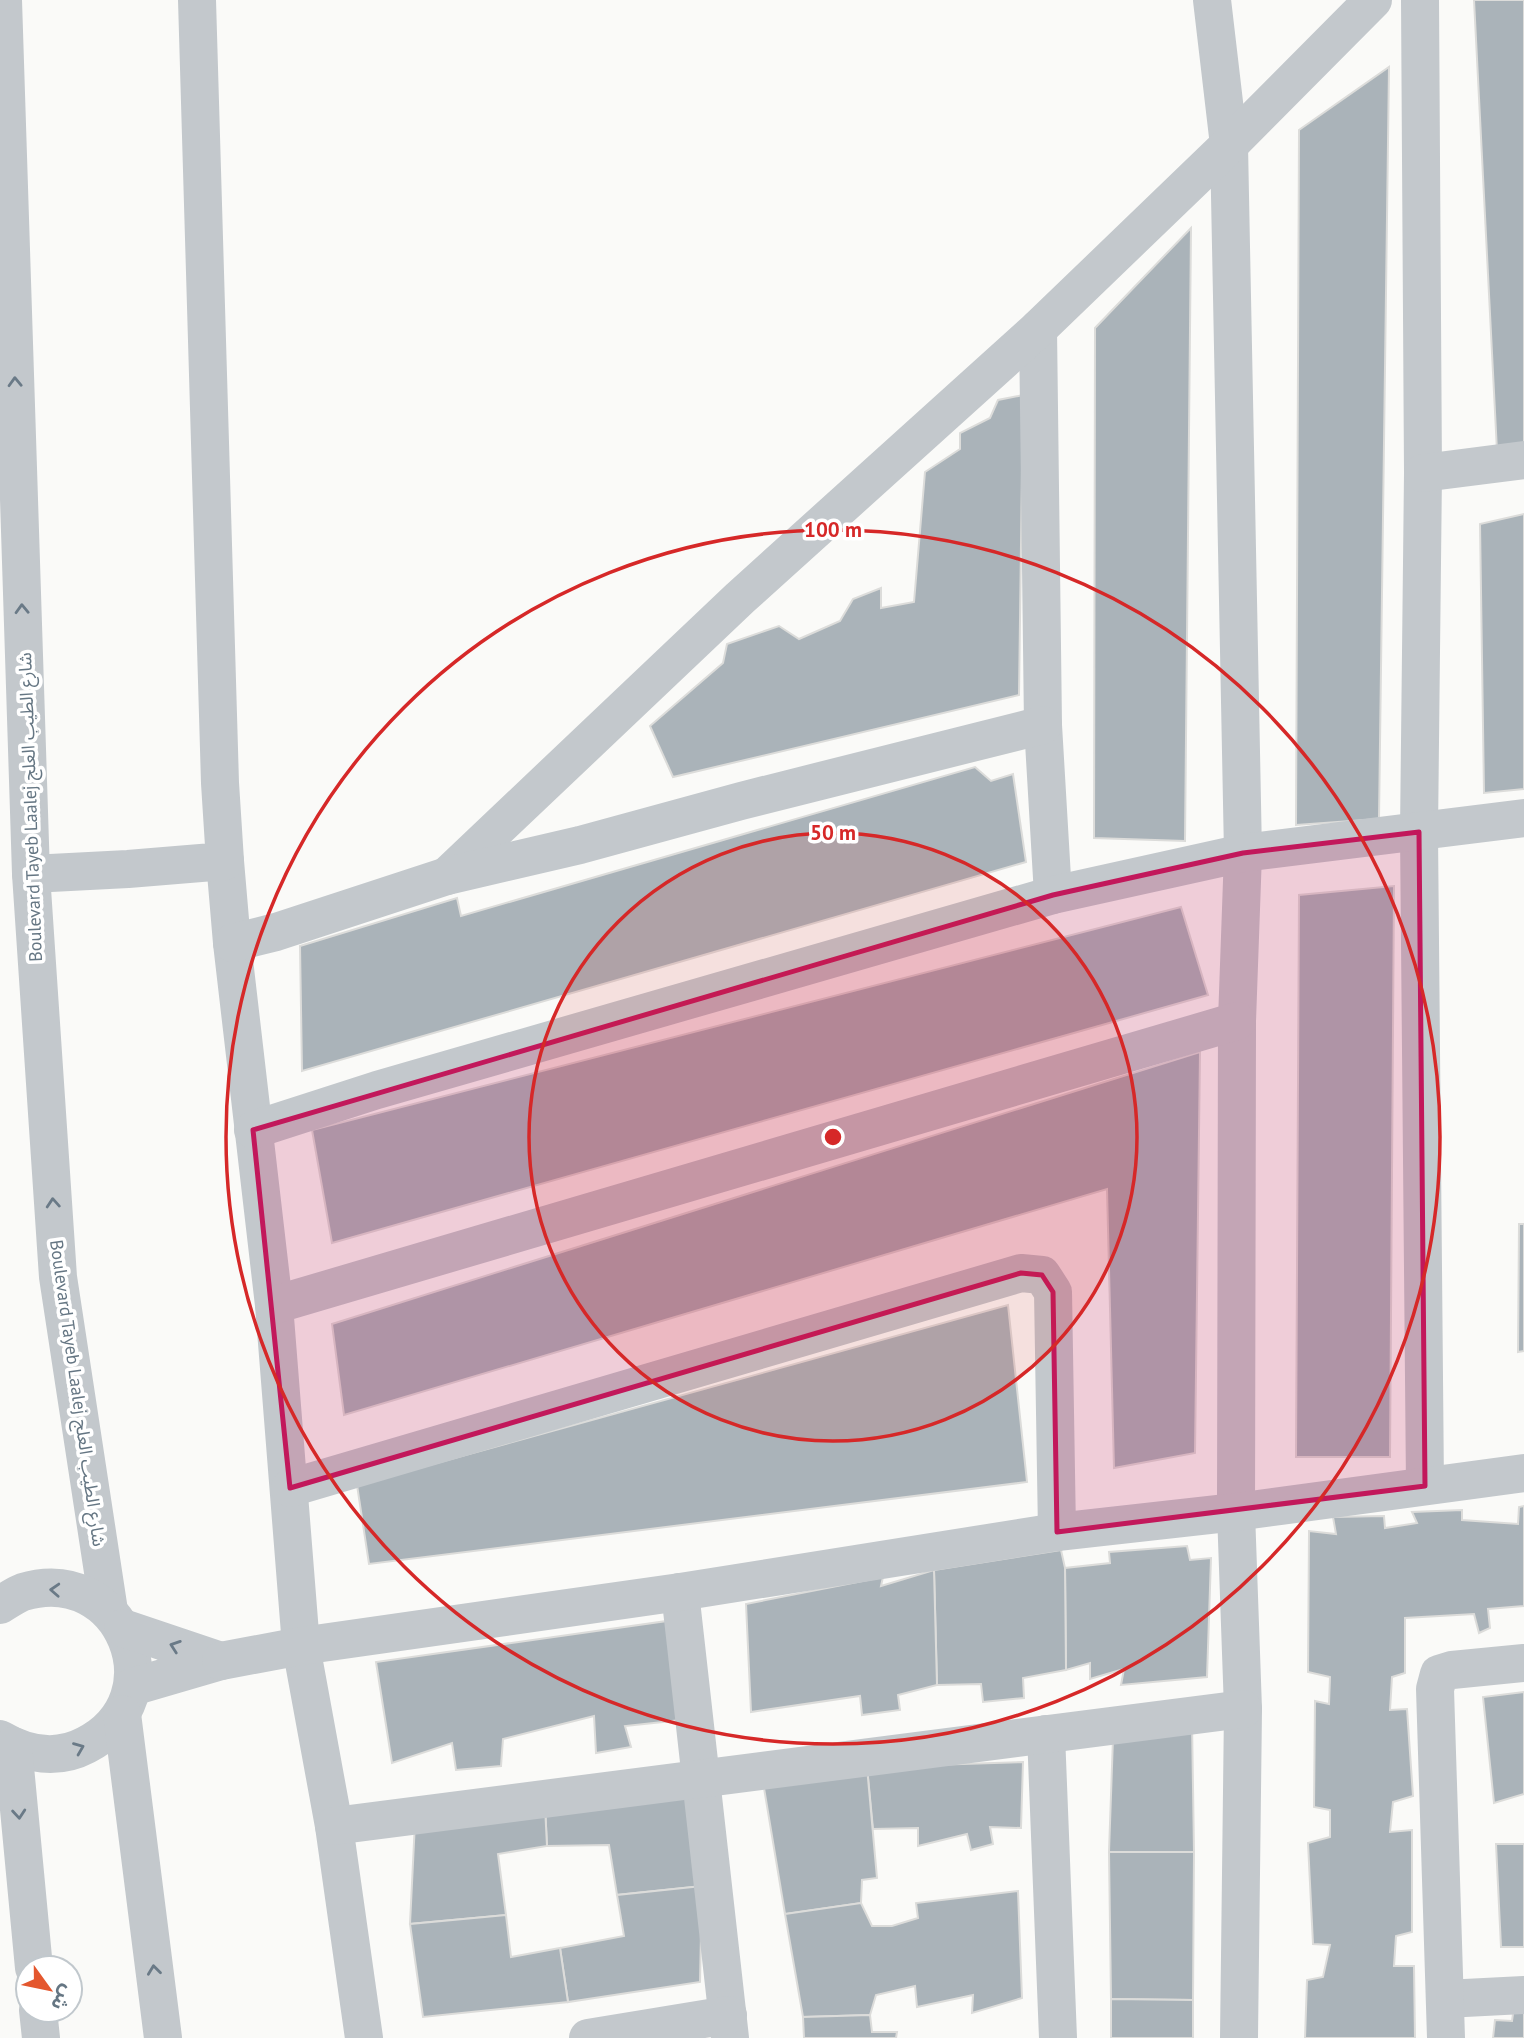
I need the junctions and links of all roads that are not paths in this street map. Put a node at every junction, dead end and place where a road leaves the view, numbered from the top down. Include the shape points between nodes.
1 (3, 0) edge
2 (197, 0) edge
3 (1212, 0) edge
4 (1373, 0) edge
5 (1420, 0) edge
6 (1228, 145) junction
7 (1038, 328) junction
8 (1524, 460) edge
9 (1423, 473) junction
10 (1043, 725) junction
11 (1524, 818) edge
12 (1419, 832) junction
13 (1243, 853) junction
14 (225, 861) junction
15 (31, 874) junction
16 (447, 876) junction
17 (1053, 895) junction
18 (232, 943) junction
19 (1237, 1021) junction
20 (253, 1130) junction
21 (274, 1305) junction
22 (1524, 1473) edge
23 (1425, 1486) junction
24 (290, 1488) junction
25 (1236, 1512) junction
26 (1057, 1532) junction
27 (680, 1592) junction
28 (0, 1605) edge
29 (116, 1619) junction
30 (301, 1646) junction
31 (221, 1661) junction
32 (1524, 1663) edge
33 (127, 1700) junction
34 (1243, 1709) junction
35 (1046, 1734) junction
36 (6, 1743) edge
37 (702, 1778) junction
38 (334, 1826) junction
39 (32, 1954) edge
40 (1524, 1995) edge
41 (1445, 1999) junction
42 (729, 2027) edge
43 (163, 2038) edge
44 (364, 2038) edge
45 (588, 2038) edge
46 (1058, 2038) edge
47 (1239, 2038) edge
48 (1446, 2038) edge

15 -> 1 street, Boulevard Tayeb Laalej شارع الطيب العلج
2 - 14 street
3 - 6 street
4 - 6 street
5 - 9 street
6 - 7 street
6 - 13 street
7 - 10 street
7 - 16 street via 740,598
8 - 9 street
9 - 12 street
10 - 16 street
10 - 17 street
11 - 12 street
12 - 13 street
12 - 23 street
13 - 17 street
13 - 19 street
14 - 15 street
14 - 18 street
29 -> 15 street, Boulevard Tayeb Laalej شارع الطيب العلج via 58,1277
16 - 18 street
17 - 20 street
18 - 20 street
19 - 21 street
19 - 25 street
20 - 21 street
21 - 24 street
22 - 23 street
23 - 25 street
24 - 26 street via 1021,1273 1042,1276 1053,1292
24 - 30 street
25 - 26 street
25 - 34 street
26 - 27 street
27 - 30 street
27 - 37 street
29 -> 28 street via 83,1594 53,1587 22,1592
31 -> 29 street
29 - 33 street, Boulevard Tayeb Laalej شارع الطيب العلج via 133,1657
30 - 31 street
30 - 38 street
31 - 33 street
32 - 41 street via 1452,1670 1439,1674 1435,1689
36 -> 33 street via 43,1755 74,1752 101,1737
43 -> 33 street
34 - 35 street
34 - 47 street
35 - 37 street
35 - 46 street
36 -> 39 street
37 - 38 street
37 - 42 street
38 - 44 street
40 - 41 street
41 - 48 street
42 - 45 street

